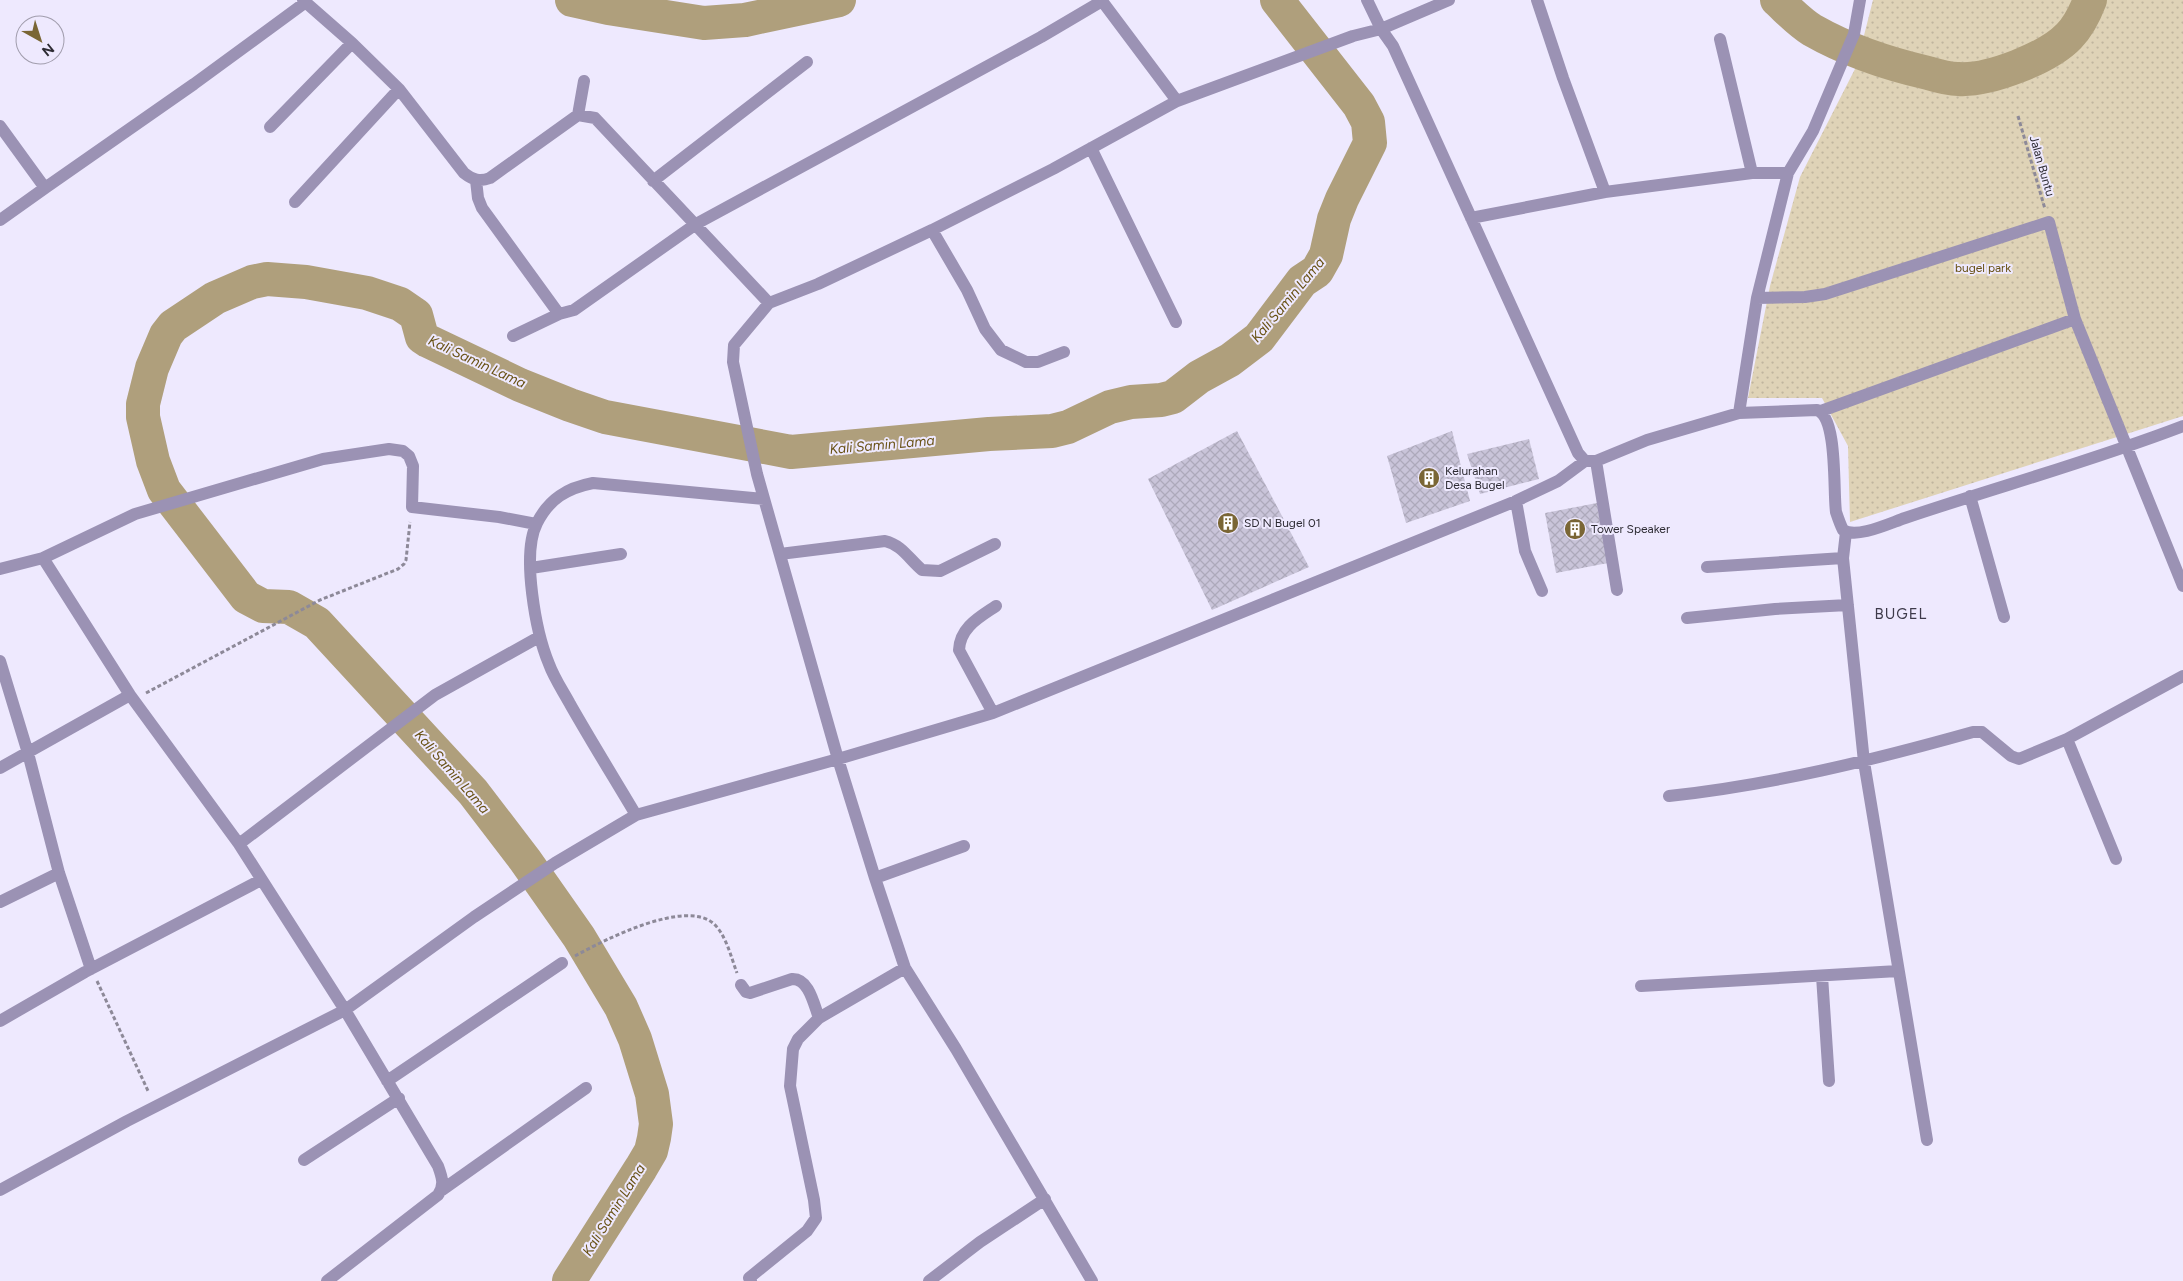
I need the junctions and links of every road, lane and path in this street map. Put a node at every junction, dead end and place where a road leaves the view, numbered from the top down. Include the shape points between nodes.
1 (1367, 0) edge
2 (1449, 0) edge
3 (1537, 0) edge
4 (1860, 0) edge
5 (304, 1) edge
6 (1104, 1) edge
7 (1381, 29) junction
8 (1720, 39) dead end
9 (352, 43) junction
10 (807, 62) dead end
11 (584, 82) dead end
12 (399, 88) junction
13 (1177, 101) junction
14 (578, 114) junction
15 (2018, 116) dead end
16 (0, 126) edge
17 (270, 126) dead end
18 (1091, 148) junction
19 (1752, 174) junction
20 (1788, 174) junction
21 (476, 180) junction
22 (653, 181) junction
23 (45, 188) junction
24 (1605, 192) junction
25 (295, 202) dead end
26 (1470, 218) junction
27 (0, 220) edge
28 (2049, 222) junction
29 (696, 224) junction
30 (932, 230) junction
31 (1757, 298) junction
32 (770, 303) junction
33 (559, 314) junction
34 (2075, 319) junction
35 (1176, 322) dead end
36 (513, 336) dead end
37 (1064, 352) dead end
38 (1821, 411) junction
39 (1738, 413) junction
40 (2183, 426) edge
41 (2126, 448) junction
42 (1591, 461) junction
43 (1970, 496) junction
44 (764, 500) junction
45 (1516, 501) junction
46 (412, 507) junction
47 (536, 524) junction
48 (1846, 532) junction
49 (994, 544) dead end
50 (621, 554) dead end
51 (780, 554) junction
52 (43, 558) junction
53 (1843, 558) junction
54 (1707, 567) dead end
55 (531, 568) junction
56 (0, 569) edge
57 (2183, 586) edge
58 (1617, 590) dead end
59 (1542, 591) dead end
60 (1848, 605) junction
61 (996, 606) dead end
62 (2004, 617) dead end
63 (1687, 618) dead end
64 (539, 637) junction
65 (0, 662) edge
66 (2183, 676) edge
67 (132, 697) junction
68 (993, 713) junction
69 (2067, 739) junction
70 (28, 754) junction
71 (838, 759) junction
72 (1864, 762) junction
73 (0, 768) edge
74 (1668, 796) dead end
75 (636, 815) junction
76 (239, 844) junction
77 (964, 846) dead end
78 (2116, 859) dead end
79 (59, 873) junction
80 (875, 878) junction
81 (261, 880) junction
82 (0, 902) edge
83 (562, 963) joint
84 (905, 968) junction
85 (91, 969) junction
86 (1898, 970) junction
87 (1822, 976) junction
88 (742, 985) joint
89 (1641, 986) dead end
90 (345, 1010) junction
91 (819, 1018) junction
92 (0, 1021) edge
93 (387, 1081) junction
94 (1829, 1081) dead end
95 (586, 1088) dead end
96 (399, 1098) junction
97 (155, 1107) junction
98 (1928, 1140) dead end
99 (304, 1160) dead end
100 (0, 1190) edge
101 (442, 1190) junction
102 (1045, 1199) junction
103 (749, 1280) edge
104 (327, 1281) edge
105 (929, 1281) edge
106 (1092, 1281) edge

1 - 7 street
2 - 7 street
3 - 24 street
4 - 20 street via 1854,34 1813,131
5 - 9 street
5 - 23 street via 194,84
6 - 13 street
6 - 29 street
7 - 13 street via 1353,36
7 - 26 street via 1392,46
8 - 19 street
9 - 12 street
9 - 17 street
10 - 22 street
11 - 14 street
12 - 21 street via 464,174
12 - 25 street
13 - 18 street
14 - 21 street via 490,178
14 - 22 street via 594,118
15 - 28 path, Jalan Buntu
16 - 23 street
18 - 30 street
18 - 35 street
19 - 20 street
19 - 24 street
20 - 31 street
21 - 33 street via 482,208
22 - 29 street
23 - 27 street
24 - 26 street
26 - 42 street via 1578,453
28 - 31 street via 1825,294
28 - 34 street
29 - 32 street
29 - 33 street via 574,310
30 - 32 street
30 - 37 street via 967,290 985,329 1001,350 1026,362 1038,362
31 - 39 street
32 - 44 street via 741,335 733,353
33 - 36 street
34 - 38 street
34 - 41 street
38 - 39 street
38 - 48 street via 1832,438 1836,512
39 - 42 street via 1646,440
40 - 41 street
41 - 43 street
41 - 57 street
42 - 45 street
42 - 58 street
43 - 48 street via 1868,530
43 - 62 street
44 - 47 street via 593,483 562,493
44 - 51 street
45 - 59 street via 1525,551
45 - 68 street
46 - 47 street
46 - 52 street via 413,466 403,451 389,449 324,459 135,514
46 - 67 path via 406,560 401,567 320,600
47 - 55 street
48 - 53 street
49 - 51 street via 940,571 922,570 901,548 884,541
50 - 55 street
51 - 71 street
52 - 56 street
52 - 67 street
53 - 54 street
53 - 60 street
55 - 64 street via 532,601
60 - 63 street
60 - 72 street
61 - 68 street via 969,626 960,641 959,650
64 - 75 street via 549,666
64 - 76 street via 435,695
65 - 70 street
66 - 69 street
67 - 70 street
67 - 76 street
68 - 71 street
69 - 72 street via 2019,759 1982,732 1973,732
69 - 78 street
70 - 73 street
70 - 79 street
71 - 75 street
71 - 80 street
72 - 74 street via 1711,792
72 - 86 street
75 - 90 street via 555,862
76 - 81 street
77 - 80 street
79 - 82 street
79 - 85 street
80 - 84 street
81 - 85 street
81 - 90 street
83 - 88 path via 634,928 679,916 696,915 716,926
83 - 93 street
84 - 91 street
84 - 102 street
85 - 92 street
85 - 97 path
86 - 87 street
86 - 98 street
87 - 89 street
87 - 94 street
88 - 91 street via 750,993 792,979 799,980 806,985
90 - 93 street
90 - 97 street
91 - 103 street via 798,1039 790,1067 790,1086 816,1218 806,1231
93 - 96 street
95 - 101 street
96 - 99 street
96 - 101 street via 438,1166 443,1180
97 - 100 street
101 - 104 street
102 - 105 street
102 - 106 street

